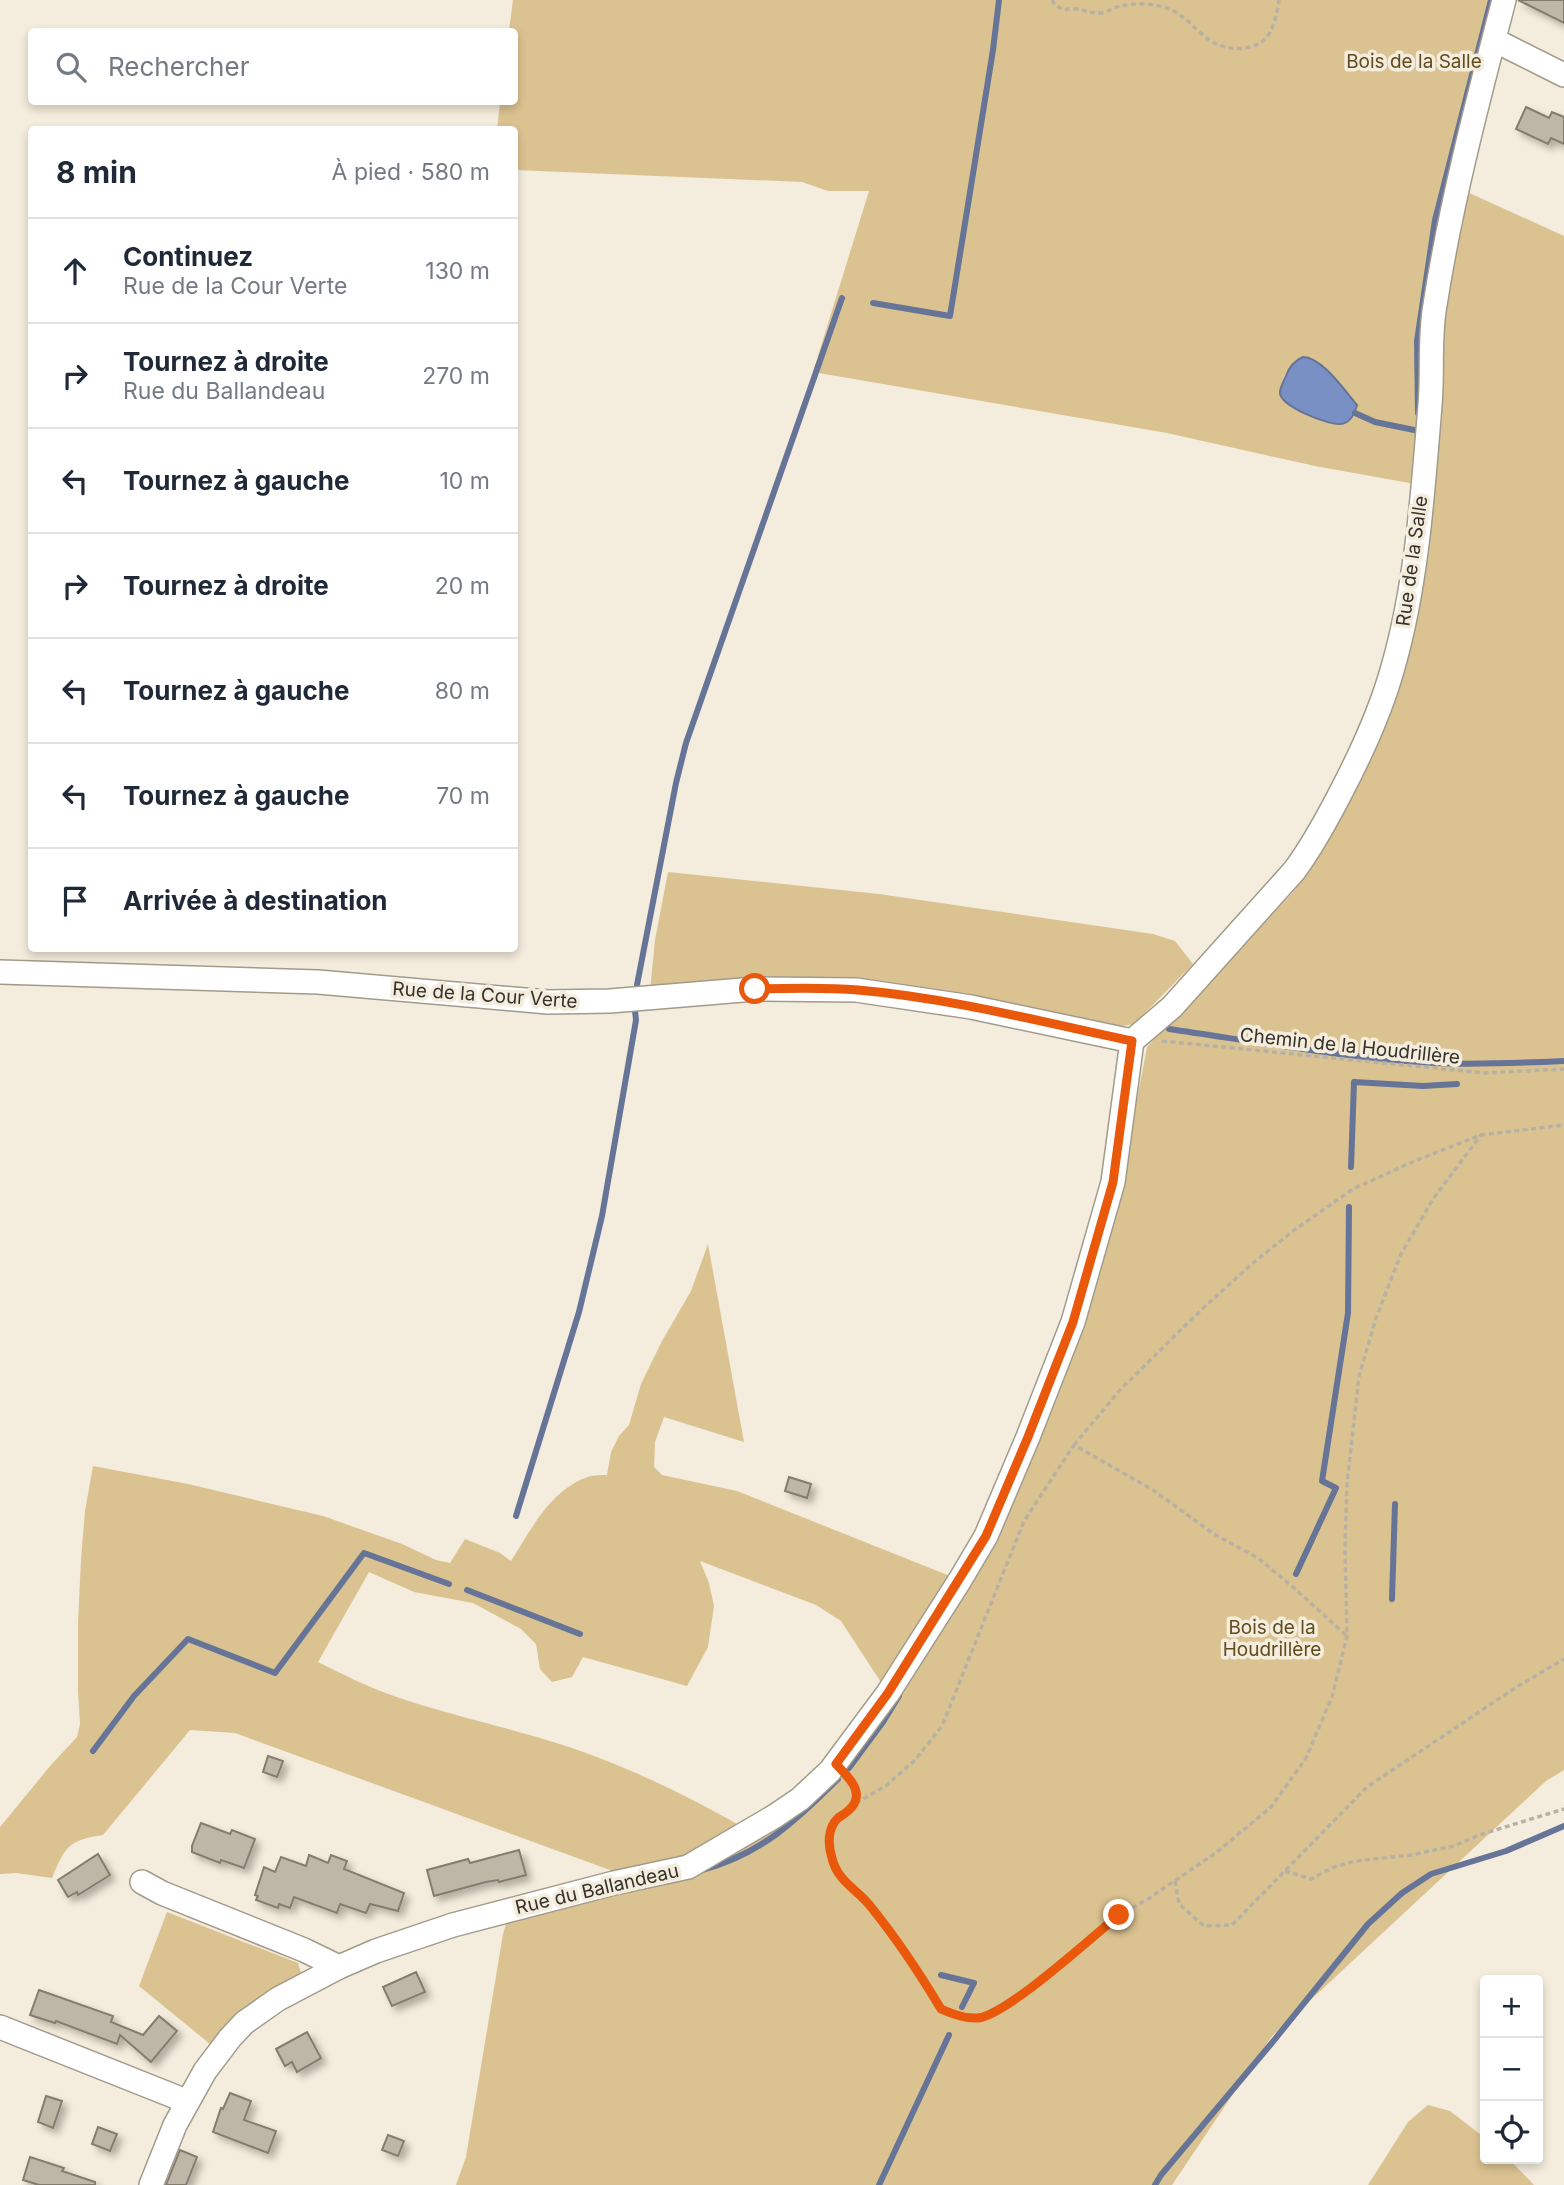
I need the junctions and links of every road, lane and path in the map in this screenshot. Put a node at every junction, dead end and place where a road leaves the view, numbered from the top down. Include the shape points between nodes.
1 (1052, 0) edge
2 (1279, 0) edge
3 (1504, 0) edge
4 (1494, 40) junction
5 (1564, 75) edge
6 (0, 972) edge
7 (1132, 1041) junction
8 (1564, 1069) edge
9 (1564, 1125) edge
10 (1481, 1135) junction
11 (1074, 1445) junction
12 (1348, 1636) junction
13 (1564, 1659) edge
14 (836, 1764) junction
15 (856, 1803) junction
16 (1564, 1809) edge
17 (1285, 1871) junction
18 (1175, 1881) junction
19 (142, 1882) dead end
20 (339, 1966) junction
21 (0, 2027) edge
22 (186, 2101) junction
23 (151, 2185) edge

1 - 2 path via 1064,10 1077,7 1102,13 1122,5 1169,9 1210,41 1242,48 1266,39
3 - 4 street, Rue de la Salle
4 - 5 street
4 - 7 street, Rue de la Salle via 1434,307 1431,400 1405,618 1377,714 1312,847 1172,1007
6 - 7 street, Rue de la Cour Verte via 318,982 548,1002 755,989 856,990
7 - 8 path, Chemin de la Houdrillère via 1485,1073
7 - 14 street, Rue du Ballandeau via 1113,1182 1073,1322 1028,1437 980,1547 888,1693
9 - 10 path
10 - 11 path via 1353,1189 1293,1231 1201,1310 1121,1389
10 - 12 path via 1433,1199 1401,1254 1359,1376 1347,1484
11 - 12 path via 1258,1558
11 - 15 path via 1024,1521 942,1726 915,1760 887,1785
12 - 18 path via 1332,1697 1306,1758 1271,1807
13 - 17 path via 1367,1787
14 - 15 path via 851,1780
14 - 20 street, Rue du Ballandeau via 800,1799 688,1867 453,1925
15 - 18 path via 830,1832 836,1872 870,1905 941,2009 957,2016 979,2018 1012,2003 1119,1915
16 - 17 path via 1454,1846 1356,1861 1311,1879
17 - 18 path via 1232,1925 1204,1926 1179,1904
19 - 20 street
20 - 22 street, Rue du Ballandeau via 244,2023
21 - 22 street
22 - 23 street, Rue du Ballandeau

